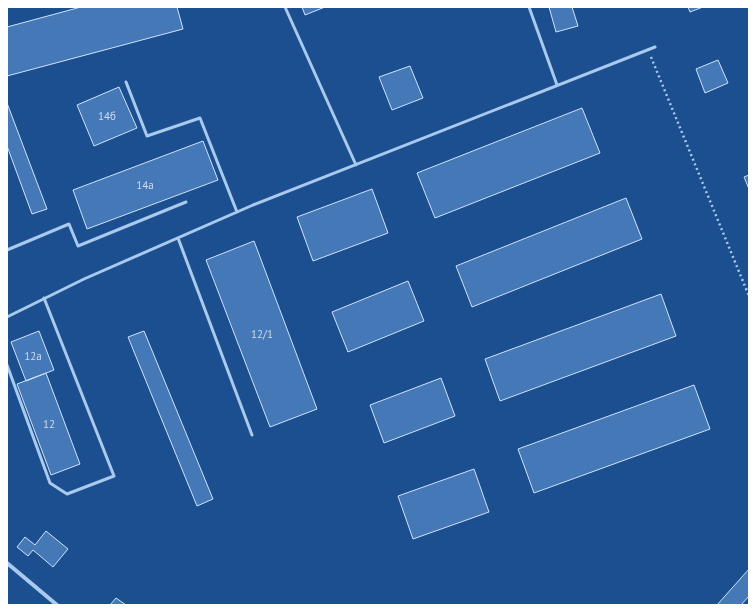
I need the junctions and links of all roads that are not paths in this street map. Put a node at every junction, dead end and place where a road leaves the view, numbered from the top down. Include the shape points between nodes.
1 (285, 7) edge
2 (529, 7) edge
3 (656, 47) dead end
4 (126, 82) dead end
5 (557, 85) junction
6 (356, 165) junction
7 (186, 202) dead end
8 (237, 212) junction
9 (178, 238) junction
10 (7, 250) edge
11 (44, 298) junction
12 (7, 317) edge
13 (7, 365) edge
14 (252, 435) dead end
15 (7, 563) edge
16 (57, 605) edge

1 - 6 lane
2 - 5 lane
3 - 5 lane
4 - 8 lane via 147,136 200,118
5 - 6 lane
6 - 8 lane
7 - 10 lane via 78,246 69,224
8 - 9 lane
9 - 11 lane
9 - 14 lane
11 - 12 lane
11 - 13 lane via 114,476 67,494 50,483
15 - 16 street

